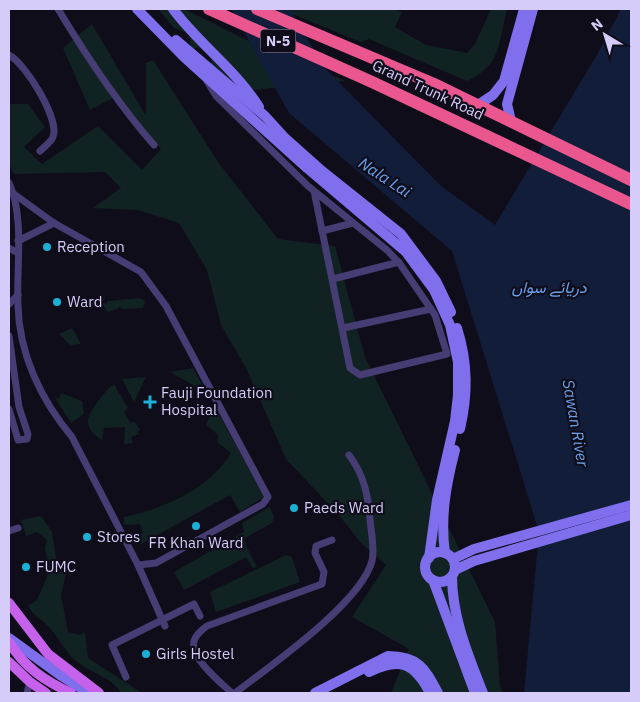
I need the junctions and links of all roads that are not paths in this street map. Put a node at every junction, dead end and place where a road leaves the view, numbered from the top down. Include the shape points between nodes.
1 (58, 9) edge
2 (136, 9) edge
3 (145, 9) edge
4 (173, 9) edge
5 (209, 9) edge
6 (257, 9) edge
7 (524, 9) edge
8 (533, 9) edge
9 (9, 55) edge
10 (203, 74) junction
11 (478, 105) junction
12 (264, 116) junction
13 (511, 121) junction
14 (154, 144) dead end
15 (40, 151) dead end
16 (631, 180) edge
17 (9, 183) edge
18 (314, 191) junction
19 (14, 194) junction
20 (631, 204) edge
21 (54, 223) junction
22 (354, 223) junction
23 (322, 231) junction
24 (18, 241) junction
25 (9, 248) edge
26 (18, 253) junction
27 (398, 262) junction
28 (333, 279) junction
29 (18, 295) junction
30 (9, 304) edge
31 (430, 309) junction
32 (343, 328) junction
33 (9, 336) edge
34 (9, 409) edge
35 (349, 455) dead end
36 (631, 505) edge
37 (631, 515) edge
38 (18, 528) dead end
39 (9, 531) edge
40 (332, 540) dead end
41 (429, 558) junction
42 (451, 564) junction
43 (138, 565) junction
44 (433, 580) junction
45 (9, 603) edge
46 (200, 616) dead end
47 (163, 623) junction
48 (9, 638) edge
49 (9, 642) edge
50 (9, 662) edge
51 (126, 677) dead end
52 (30, 682) junction
53 (87, 692) dead end
54 (27, 693) edge
55 (46, 693) edge
56 (71, 693) edge
57 (99, 693) edge
58 (233, 693) edge
59 (315, 693) edge
60 (328, 693) edge
61 (430, 693) edge
62 (438, 693) edge
63 (475, 693) edge
64 (483, 693) edge

1 - 14 street via 126,113
2 - 10 main road
3 - 12 main road
4 - 12 main road via 196,38 246,86
5 - 20 highway, Grand Trunk Road / N-5
6 - 11 highway, Grand Trunk Road / N-5
7 - 11 main road via 504,81 493,95
8 - 13 main road via 507,104
9 - 15 street via 29,75 54,122 53,137
10 - 18 street via 216,96
10 - 41 main road via 338,196 406,252 434,290 450,325 458,362 458,395
11 - 13 highway, Grand Trunk Road / N-5
12 - 42 main road via 322,171 400,234 436,281 451,311 464,349 467,376 466,405 444,501 442,527
13 - 16 highway, Grand Trunk Road / N-5
17 - 19 street
18 - 22 street
18 - 23 street
19 - 21 street
19 - 24 street
21 - 24 street
21 - 43 street via 141,272 166,306 268,497 263,504 156,563
22 - 23 street
22 - 27 street
23 - 28 street
24 - 26 street
25 - 26 street
26 - 29 street
27 - 28 street
27 - 31 street
28 - 32 street
29 - 30 street
29 - 43 street via 20,330 30,369 72,437
31 - 32 street
31 - 32 street via 447,354 360,376 350,368
33 - 34 street via 27,439 18,440
35 - 58 street via 368,493 372,561 348,600 321,626
36 - 42 main road via 474,549
37 - 42 main road via 474,561
38 - 39 street
40 - 58 street via 316,546 315,553 324,572 322,584 207,626 197,635 194,642 196,656
41 - 42 main road via 438,552
41 - 44 main road via 426,571
42 - 44 main road via 443,582
42 - 64 main road via 456,614 467,654
43 - 47 street
44 - 63 main road
45 - 57 main road via 48,654
46 - 47 street via 194,604
47 - 51 street via 112,645
48 - 53 main road
49 - 56 main road via 41,678
50 - 52 main road
52 - 54 street
52 - 55 main road
59 - 62 main road via 388,656 416,662 428,673
60 - 61 main road via 387,663 398,663 416,673

